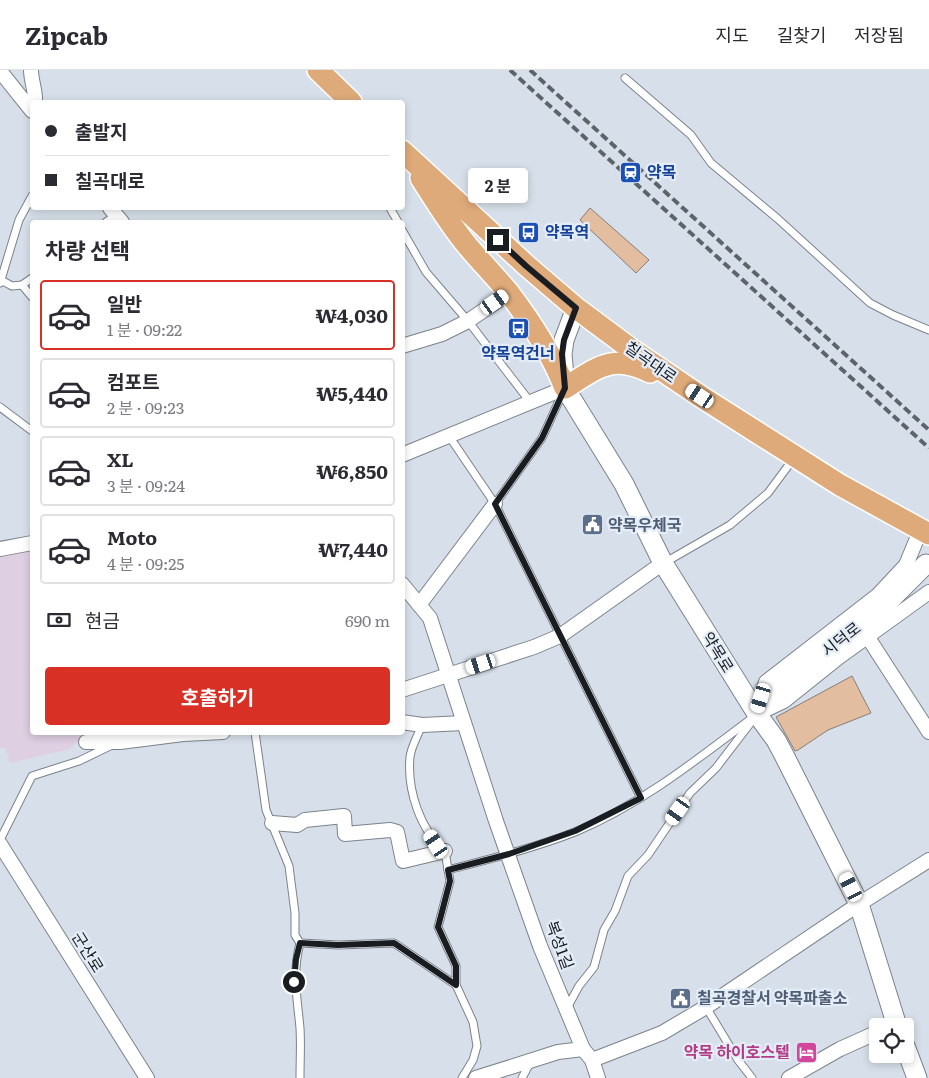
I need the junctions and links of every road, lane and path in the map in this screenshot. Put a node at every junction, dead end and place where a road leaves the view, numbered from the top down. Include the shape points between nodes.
1 (31, 70) edge
2 (318, 70) edge
3 (0, 71) edge
4 (626, 78) dead end
5 (36, 100) edge
6 (349, 100) edge
7 (30, 108) edge
8 (405, 154) edge
9 (30, 200) edge
10 (405, 235) edge
11 (30, 280) edge
12 (1, 282) edge
13 (22, 286) junction
14 (509, 293) junction
15 (30, 295) edge
16 (576, 308) junction
17 (468, 321) junction
18 (929, 330) edge
19 (405, 345) edge
20 (565, 388) junction
21 (700, 396) junction
22 (531, 403) junction
23 (0, 407) edge
24 (30, 430) edge
25 (449, 436) junction
26 (405, 454) edge
27 (795, 456) junction
28 (495, 504) junction
29 (925, 532) edge
30 (30, 543) edge
31 (0, 549) edge
32 (664, 563) junction
33 (926, 564) dead end
34 (405, 588) edge
35 (929, 592) edge
36 (418, 605) junction
37 (560, 636) junction
38 (867, 636) junction
39 (449, 675) junction
40 (405, 689) edge
41 (756, 714) junction
42 (405, 721) edge
43 (464, 723) junction
44 (422, 725) junction
45 (929, 732) edge
46 (176, 735) edge
47 (256, 735) edge
48 (86, 742) dead end
49 (120, 742) junction
50 (641, 798) junction
51 (272, 823) junction
52 (0, 840) edge
53 (0, 844) edge
54 (445, 851) junction
55 (509, 854) junction
56 (929, 860) edge
57 (448, 870) junction
58 (859, 904) junction
59 (300, 943) junction
60 (456, 985) junction
61 (706, 1007) junction
62 (566, 1010) junction
63 (893, 1018) edge
64 (869, 1036) edge
65 (588, 1055) junction
66 (532, 1061) junction
67 (911, 1063) edge
68 (146, 1078) edge
69 (300, 1078) edge
70 (462, 1078) edge
71 (476, 1078) edge
72 (522, 1078) edge
73 (598, 1078) edge
74 (752, 1078) edge
75 (789, 1078) edge
76 (917, 1078) edge

1 - 5 street
2 - 6 main road
3 - 7 street
4 - 18 lane via 691,135 711,163 870,303
8 - 14 main road via 466,244
8 - 16 main road, 칠곡대로
9 - 12 lane via 19,220
10 - 17 lane via 426,272
11 - 13 lane
12 - 13 lane
13 - 15 lane
14 - 17 street
14 - 20 main road via 556,365
16 - 20 street, 약목로 via 562,354
16 - 21 main road, 칠곡대로
17 - 19 street via 442,334
17 - 22 lane
20 - 21 main road via 603,366 626,362
20 - 22 street
20 - 28 lane via 542,438
20 - 32 street, 약목로 via 624,484
21 - 27 main road, 칠곡대로
22 - 25 street
23 - 24 lane
25 - 26 street
25 - 28 lane
27 - 29 main road, 칠곡대로
27 - 32 lane via 768,492 730,524
28 - 36 street
28 - 37 lane
29 - 41 street via 906,564 878,595 766,682
30 - 31 street
32 - 37 street
32 - 41 street, 약목로
33 - 41 street, 시덕로 via 889,601 777,689
34 - 36 street, 복성1길
35 - 38 street
36 - 39 street, 복성1길 via 430,618
37 - 39 street
37 - 50 lane
38 - 41 street via 784,701
38 - 45 street
39 - 40 street
39 - 43 street, 복성1길
41 - 50 lane
41 - 58 street, 약목로 via 776,740
41 - 62 lane via 716,768 690,793 648,855 628,876 604,930 594,967
42 - 44 street
43 - 44 street
43 - 55 street, 복성1길
44 - 54 lane via 410,756 410,784 419,814 436,844
46 - 49 street
47 - 51 lane via 266,810
48 - 49 street
49 - 52 lane via 79,761 32,776
50 - 55 lane via 575,831
51 - 54 street via 297,825 305,820 344,816 346,834 397,832 403,860
51 - 59 lane via 289,866 295,934
53 - 68 street, 군산로
54 - 57 lane
55 - 57 lane
55 - 62 street, 복성1길
56 - 58 street
57 - 60 lane via 450,881 438,927 456,966
58 - 61 street
58 - 63 street, 약목로
59 - 60 lane via 394,943
59 - 69 lane via 294,982 300,1028
60 - 70 lane via 473,1022 476,1046 473,1060
61 - 65 street via 662,1033
61 - 74 lane
62 - 65 street, 복성1길
64 - 75 street
65 - 66 street via 558,1052
65 - 73 street, 복성1길
66 - 71 street
66 - 72 lane
67 - 76 street

